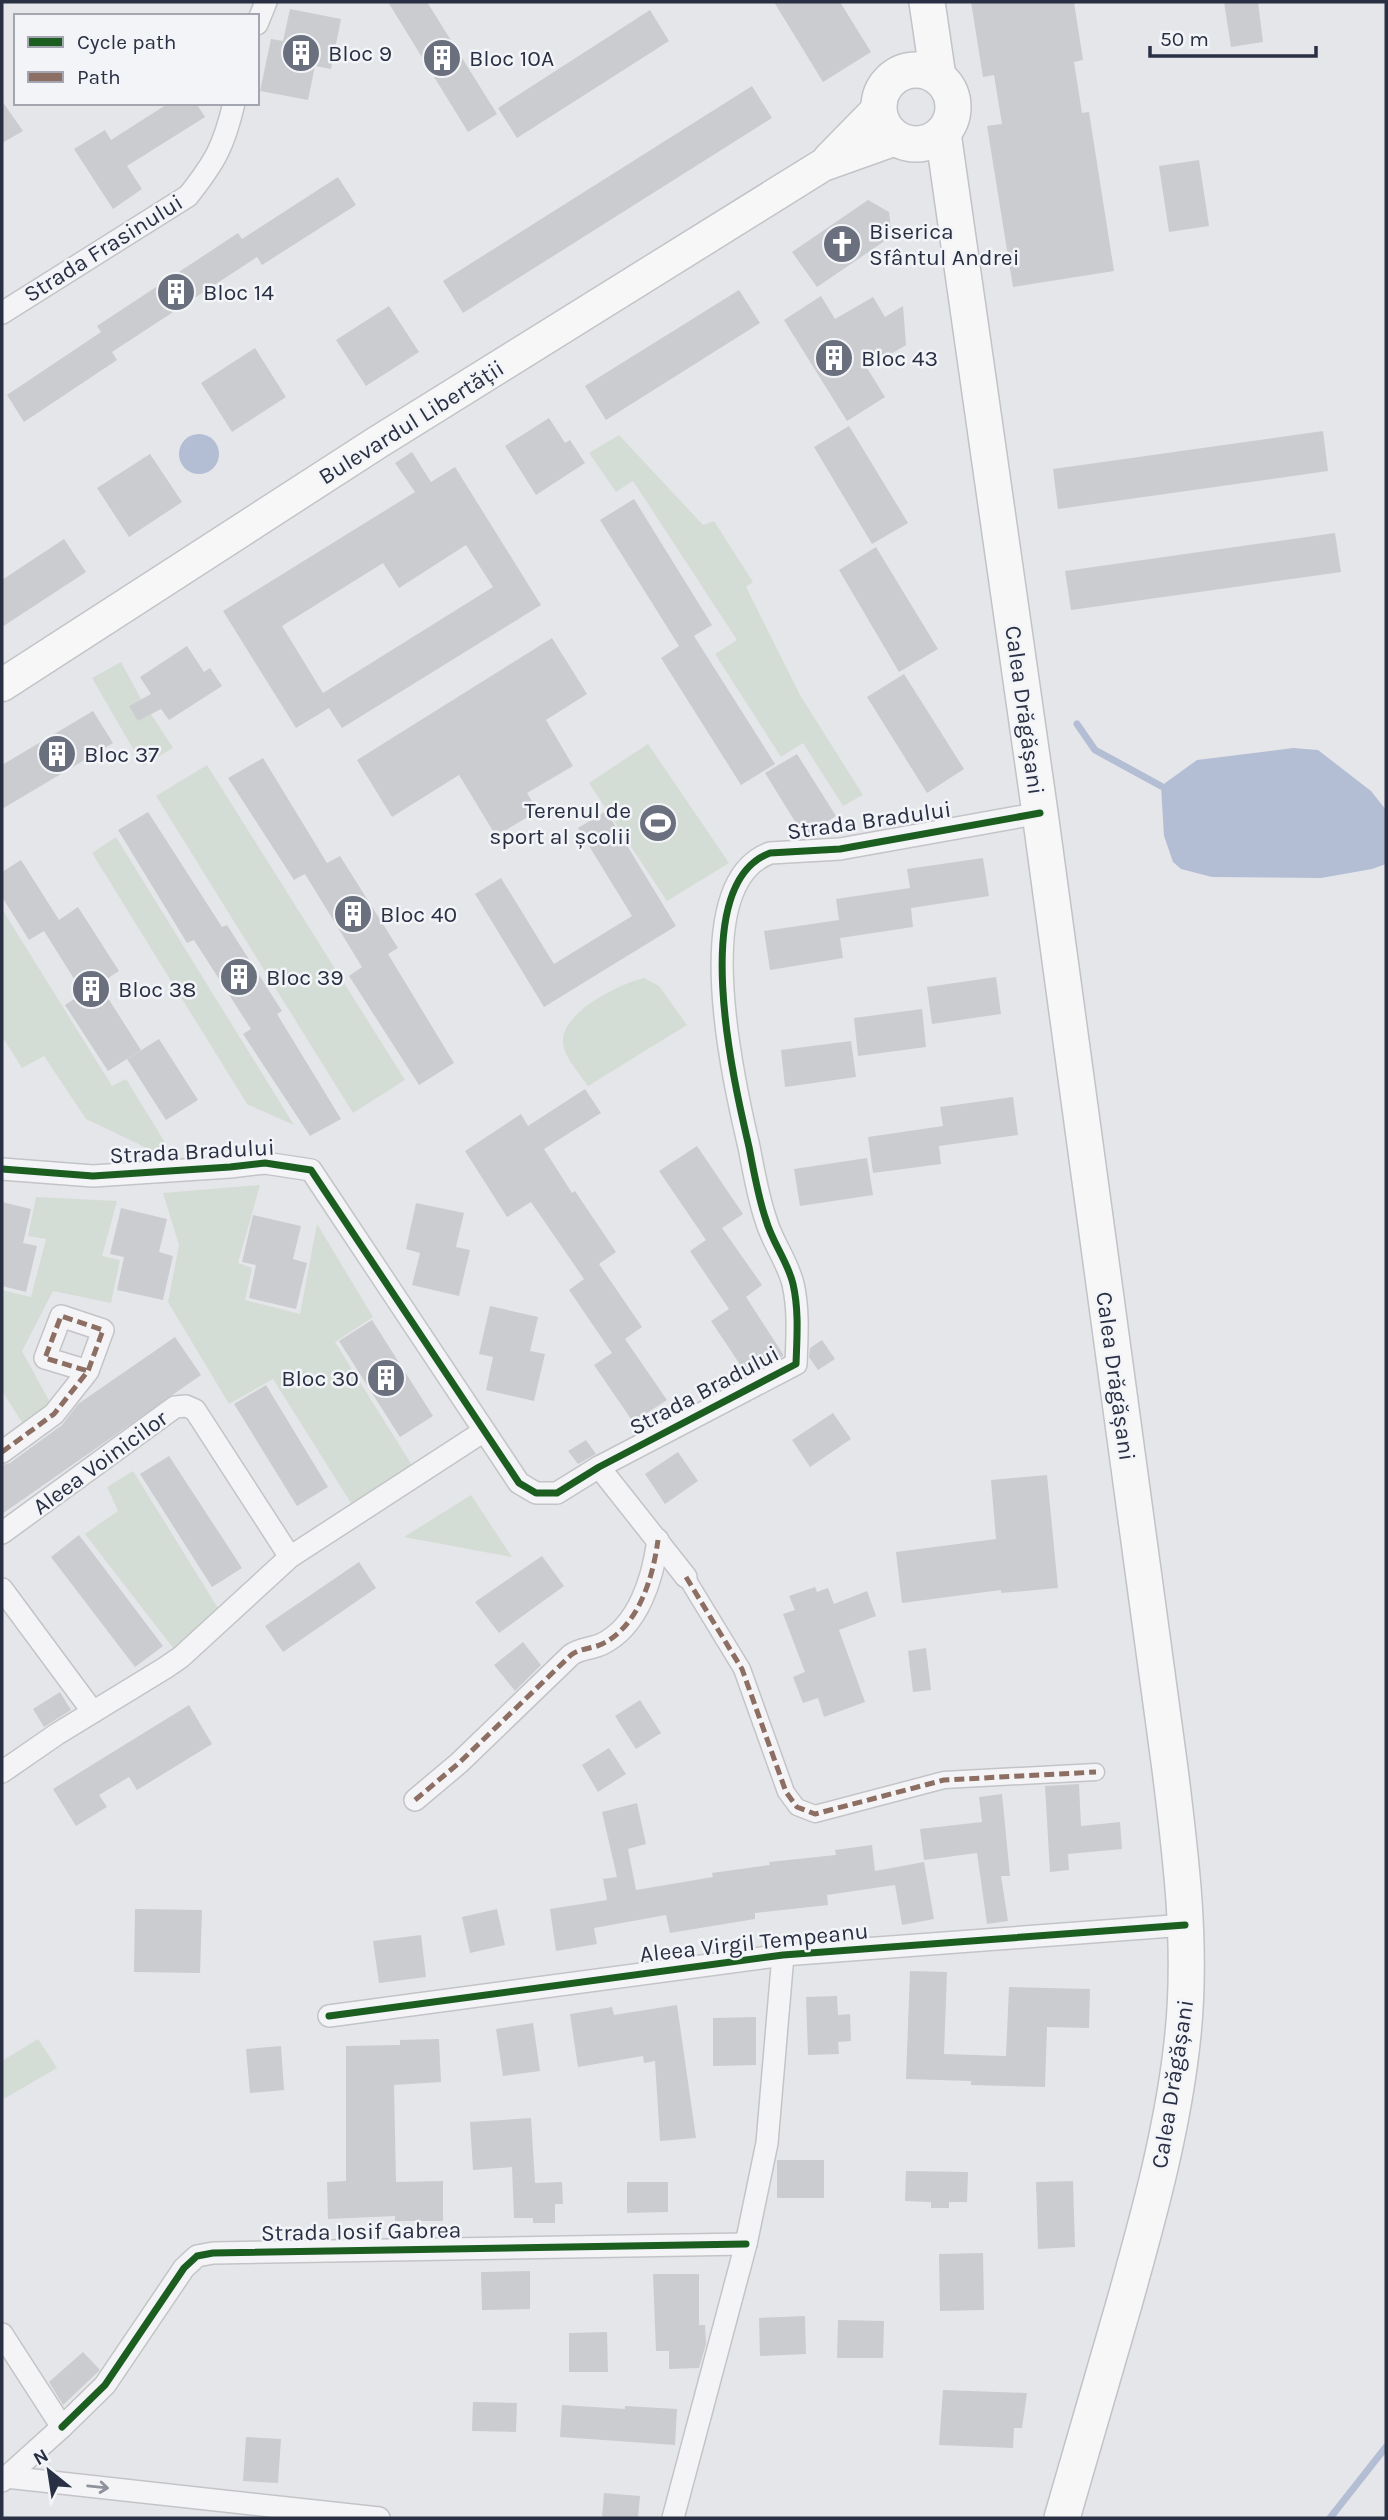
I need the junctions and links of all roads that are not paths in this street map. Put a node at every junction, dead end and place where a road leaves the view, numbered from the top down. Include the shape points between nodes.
1 (266, 2) edge
2 (918, 2) edge
3 (927, 2) edge
4 (259, 19) edge
5 (903, 72) junction
6 (938, 76) junction
7 (234, 105) edge
8 (878, 109) junction
9 (918, 139) junction
10 (824, 164) junction
11 (2, 313) edge
12 (2, 685) edge
13 (1040, 813) junction
14 (2, 1169) edge
15 (88, 1371) dead end
16 (484, 1431) junction
17 (2, 1452) edge
18 (599, 1467) junction
19 (2, 1533) edge
20 (658, 1539) junction
21 (290, 1557) junction
22 (687, 1577) joint
23 (2, 1589) edge
24 (93, 1712) junction
25 (2, 1772) edge
26 (1096, 1772) dead end
27 (415, 1800) dead end
28 (1185, 1925) junction
29 (783, 1955) junction
30 (329, 2016) dead end
31 (746, 2244) junction
32 (2, 2334) edge
33 (62, 2427) junction
34 (4, 2479) edge
35 (379, 2518) edge
36 (673, 2518) edge
37 (1062, 2518) edge

1 - 4 street
2 - 5 main road
3 - 6 main road
5 - 6 main road via 927,71
5 - 8 main road via 885,86
6 - 9 main road via 952,97 950,122
7 - 11 street, Strada Frasinului via 226,138 188,196
8 - 9 main road via 887,131
8 - 10 main road, Bulevardul Libertății
9 - 10 main road, Bulevardul Libertății
9 - 13 main road, Calea Drăgășani via 957,225
10 - 12 main road, Bulevardul Libertății via 378,442
13 - 18 street, Strada Bradului via 840,849 770,853 746,869 725,918 722,993 730,1064 766,1222 793,1281 796,1364
13 - 28 main road, Calea Drăgășani via 1170,1769
14 - 16 street, Strada Bradului via 93,1176 265,1163 311,1170
15 - 17 street via 54,1414
16 - 18 street, Strada Bradului via 519,1483 536,1493 557,1493
16 - 21 street
18 - 20 street
19 - 21 street, Aleea Voinicilor via 175,1407 186,1406 195,1410
20 - 22 street
20 - 27 street via 640,1605 613,1637 571,1655
21 - 24 street via 181,1657
22 - 26 street via 742,1669 786,1792 797,1807 815,1814 944,1780
23 - 24 street
24 - 25 street
28 - 29 street, Aleea Virgil Tempeanu
28 - 37 main road, Calea Drăgășani via 1183,2036 1155,2192
29 - 30 street, Aleea Virgil Tempeanu
29 - 31 street via 767,2143
31 - 33 street, Strada Iosif Gabrea via 197,2256 184,2268 105,2385
31 - 36 street
32 - 33 street
33 - 34 street
34 -> 35 street

